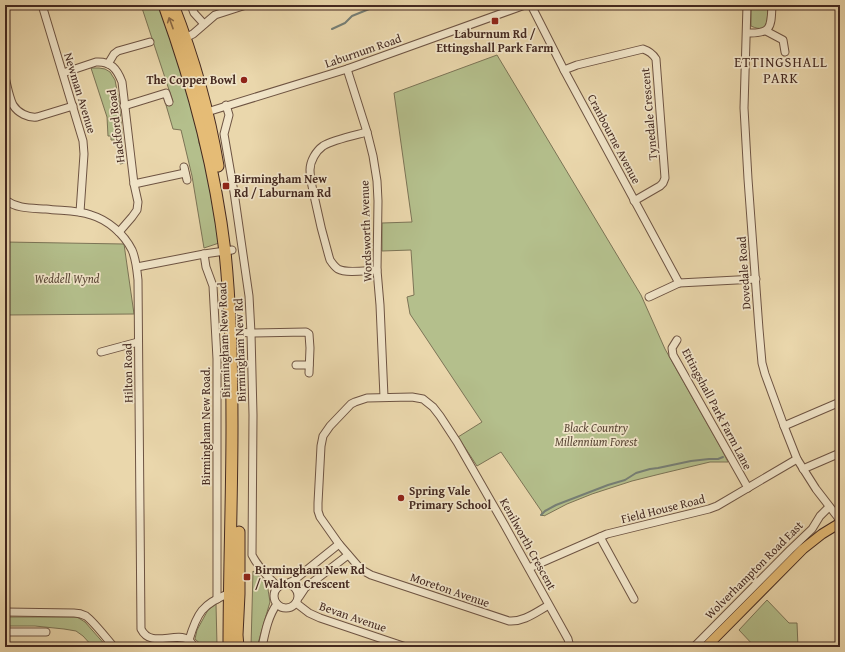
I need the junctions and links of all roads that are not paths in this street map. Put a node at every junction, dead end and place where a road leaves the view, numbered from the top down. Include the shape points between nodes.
1 (42, 5) edge
2 (164, 5) edge
3 (173, 5) edge
4 (191, 5) edge
5 (246, 5) edge
6 (525, 5) edge
7 (531, 5) edge
8 (747, 5) edge
9 (772, 5) edge
10 (204, 24) junction
11 (766, 31) junction
12 (747, 33) junction
13 (181, 40) junction
14 (150, 42) dead end
15 (785, 52) dead end
16 (108, 64) junction
17 (347, 69) junction
18 (564, 70) junction
19 (63, 73) junction
20 (5, 77) edge
21 (169, 102) dead end
22 (226, 105) junction
23 (73, 106) junction
24 (124, 106) junction
25 (203, 113) junction
26 (367, 132) junction
27 (185, 173) dead end
28 (134, 184) junction
29 (5, 200) edge
30 (634, 201) junction
31 (80, 212) junction
32 (119, 232) junction
33 (228, 251) junction
34 (204, 254) junction
35 (137, 267) junction
36 (377, 270) junction
37 (756, 279) junction
38 (679, 283) junction
39 (649, 297) dead end
40 (238, 332) junction
41 (251, 333) junction
42 (676, 340) dead end
43 (138, 342) junction
44 (101, 352) dead end
45 (296, 364) dead end
46 (384, 397) junction
47 (840, 402) edge
48 (784, 426) junction
49 (840, 453) edge
50 (798, 459) junction
51 (803, 469) junction
52 (748, 488) junction
53 (829, 507) junction
54 (840, 521) edge
55 (600, 536) junction
56 (339, 544) junction
57 (348, 555) junction
58 (529, 568) junction
59 (285, 584) junction
60 (278, 587) junction
61 (230, 594) junction
62 (217, 599) junction
63 (298, 600) junction
64 (634, 600) dead end
65 (277, 604) junction
66 (549, 605) junction
67 (5, 612) edge
68 (5, 632) edge
69 (46, 632) dead end
70 (189, 640) junction
71 (114, 647) edge
72 (195, 647) edge
73 (229, 647) edge
74 (238, 647) edge
75 (262, 647) edge
76 (406, 647) edge
77 (570, 647) edge
78 (694, 647) edge
79 (706, 647) edge

1 - 19 street, Newman Avenue
13 -> 2 highway, Birmingham New Road
3 - 13 highway, Birmingham New Road
4 - 10 street via 194,13
5 - 10 street via 215,15
6 - 17 street, Laburnum Road
7 - 18 street, Cranbourne Avenue
8 - 12 street, Dovedale Road
9 - 11 street via 770,27
10 - 13 street
11 - 12 street
11 - 15 street via 785,37
12 - 37 street, Dovedale Road via 744,108
13 - 25 highway, Birmingham New Road
14 - 16 street via 118,51
16 - 19 street via 96,62
16 - 24 street, Hackford Road via 116,70 122,82
17 - 22 street, Laburnum Road
17 - 26 street, Wordsworth Avenue
18 - 30 street, Cranbourne Avenue
18 - 30 street, Tynedale Crescent via 637,50 647,50 656,59 665,178 660,186
19 - 23 street, Newman Avenue
20 - 23 street via 13,105 28,117 37,117
21 - 24 street via 166,93
22 - 25 street, Laburnum Road
22 - 41 street, Birmingham New Rd via 229,115 224,134 249,296
23 - 31 street, Newman Avenue via 84,154
24 - 28 street, Hackford Road
25 - 33 highway, Birmingham New Road via 213,138 225,200
26 - 36 street, Wordsworth Avenue via 377,181
26 - 36 street via 324,146 316,152 310,170 318,216 330,260 339,270
27 - 28 street
28 - 32 street, Hackford Road via 137,210
29 - 31 street, Hilton Road via 23,208
30 - 38 street, Cranbourne Avenue
31 - 32 street, Hilton Road via 103,220
32 - 35 street, Hilton Road via 132,250
33 - 34 street
33 - 40 highway, Birmingham New Road
33 - 61 highway, Birmingham New Road via 232,368
34 - 35 street
34 - 62 street, Birmingham New Road. via 213,286 217,359
35 - 43 street, Hilton Road
36 - 46 street, Wordsworth Avenue
37 - 38 street
37 - 48 street, Dovedale Road via 762,363
38 - 39 street
40 - 41 street
40 - 74 highway, Birmingham New Road
41 - 45 street via 309,334 309,369
41 - 60 street, Birmingham New Rd via 252,555
42 - 52 street, Ettingshall Park Farm Lane via 672,348 673,355
43 - 44 street
43 - 70 street, Hilton Road via 141,629 150,638
46 - 56 street, Kenilworth Crescent via 367,398 351,404 323,436 318,512
46 - 58 street, Kenilworth Crescent via 418,398 433,407 457,442
47 - 48 street
48 - 50 street, Dovedale Road
49 - 51 street
50 - 51 street, Dovedale Road
50 - 52 street, Field House Road
51 - 53 street, Dovedale Road
52 - 55 street, Field House Road via 709,509
53 - 54 street, Dovedale Road
53 - 78 street, Wolverhampton Road East via 812,530
54 - 79 main road, Wolverhampton Road East via 803,549
55 - 58 street, Field House Road
55 - 64 street
56 - 57 street, Kenilworth Crescent
56 - 59 street via 293,581
57 - 63 street via 305,588
57 - 66 street, Moreton Avenue via 362,570 371,575 503,619 521,620
58 - 66 street, Kenilworth Crescent
59 - 60 street
59 - 63 street via 295,588
60 - 65 street via 274,596
61 - 62 street
61 - 73 highway, Birmingham New Road
62 - 70 street via 210,602 198,615
63 - 65 street via 294,606 286,608
63 - 76 street, Bevan Avenue via 310,613 320,618
65 - 75 street
66 - 77 street, Kenilworth Crescent
67 - 71 street via 81,614 87,617
68 - 69 street
70 - 72 street

